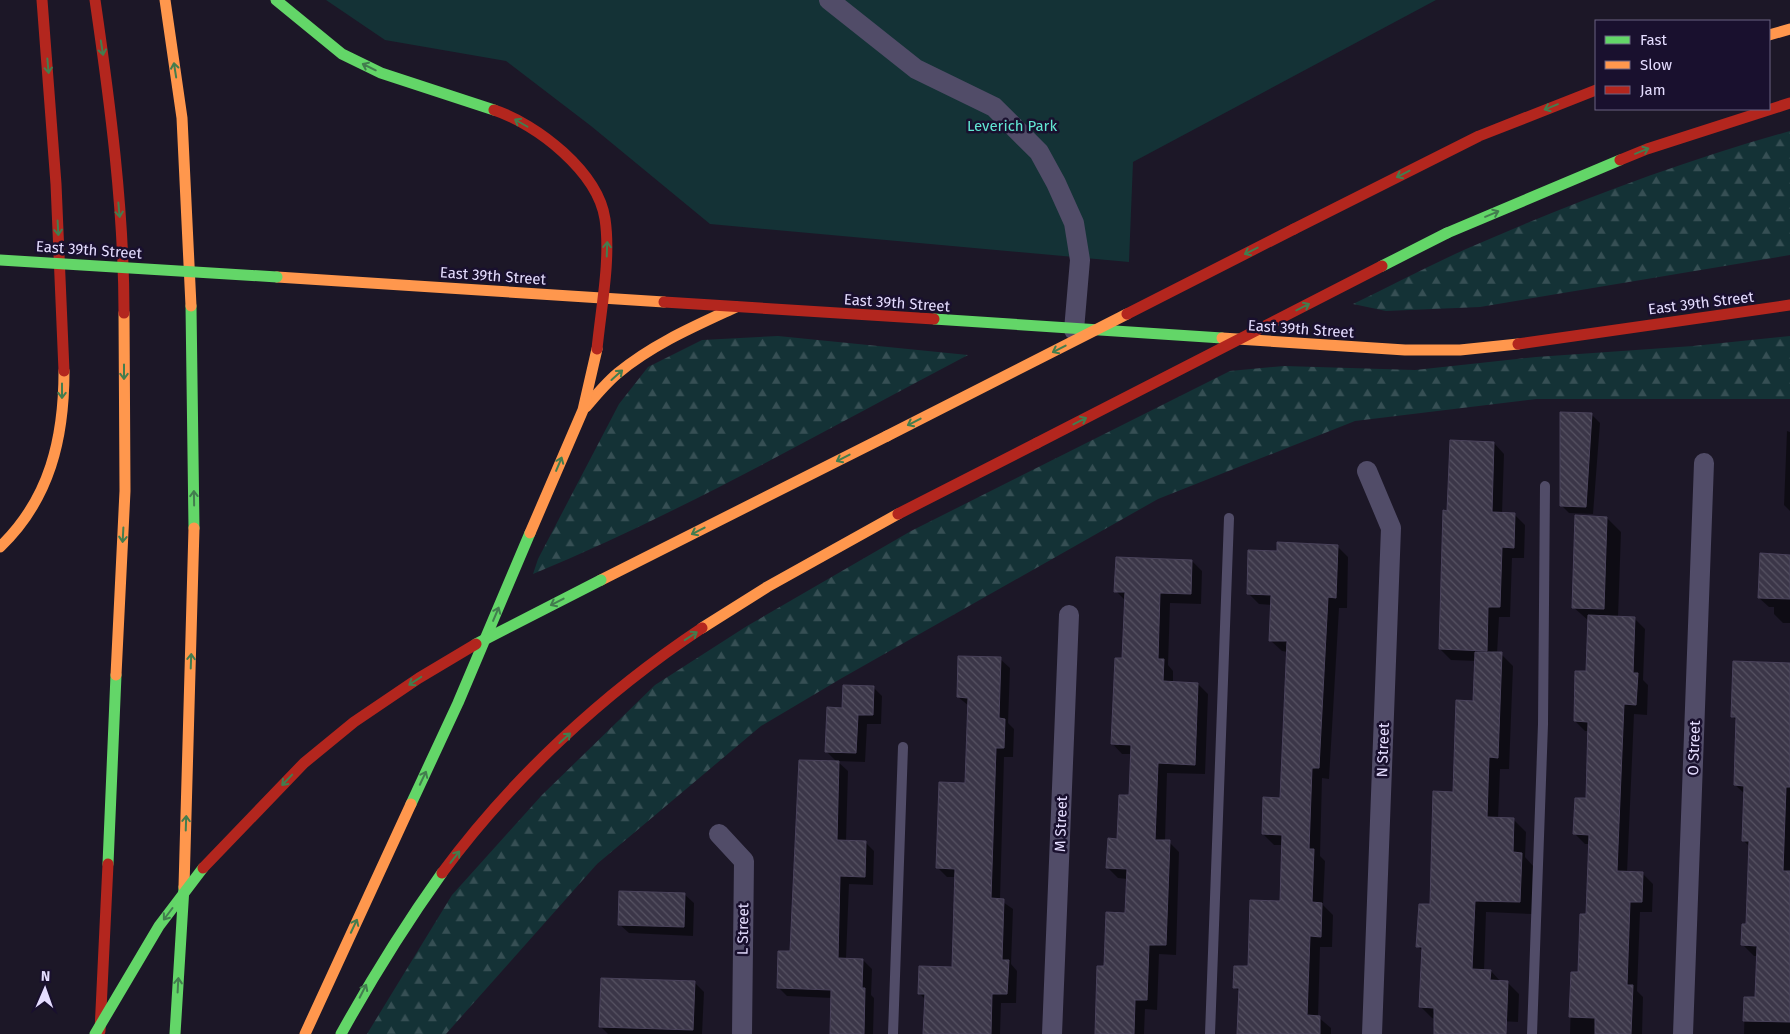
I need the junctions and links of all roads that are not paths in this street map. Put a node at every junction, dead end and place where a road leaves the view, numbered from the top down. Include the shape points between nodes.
1 (42, 0) edge
2 (95, 0) edge
3 (164, 0) edge
4 (276, 0) edge
5 (829, 0) edge
6 (1790, 29) edge
7 (1770, 35) edge
8 (1595, 90) edge
9 (1790, 103) edge
10 (1770, 109) edge
11 (1768, 110) edge
12 (0, 260) edge
13 (603, 298) junction
14 (1790, 305) edge
15 (736, 307) junction
16 (1074, 330) junction
17 (583, 410) junction
18 (1704, 463) dead end
19 (1367, 471) dead end
20 (1545, 486) dead end
21 (1230, 518) dead end
22 (0, 547) edge
23 (1069, 614) dead end
24 (903, 747) dead end
25 (719, 834) dead end
26 (95, 1034) edge
27 (100, 1034) edge
28 (175, 1034) edge
29 (305, 1034) edge
30 (341, 1034) edge
31 (742, 1034) edge
32 (893, 1034) edge
33 (1052, 1034) edge
34 (1210, 1034) edge
35 (1372, 1034) edge
36 (1532, 1034) edge
37 (1684, 1034) edge

1 -> 22 main road via 56,187 62,406 51,471 36,501
2 -> 27 main road via 124,262 125,432
28 -> 3 main road via 184,874 194,516 191,264 182,118
13 -> 4 main road via 607,245 605,217 594,191 574,160 542,135 504,113 381,73 342,54
5 - 16 street via 916,69 994,107 1039,152 1074,223 1080,260
6 - 7 main road
8 -> 26 main road, bridge via 1479,136 495,633 419,678 354,722 304,763 207,862 159,926
10 -> 9 main road, bridge
30 -> 11 main road, bridge via 366,984 423,898 471,836 532,768 614,693 682,642 774,583 866,531 1447,233 1648,149
12 - 13 main road, East 39th Street, bridge
13 - 15 main road, East 39th Street
13 - 17 main road via 597,353
14 - 16 main road, East 39th Street via 1460,350 1375,349
15 - 16 main road, East 39th Street
17 -> 15 main road via 636,359 669,338
29 -> 17 main road via 458,703
18 - 37 street, O Street
19 - 35 street, N Street via 1391,528
20 - 36 lane via 1542,724
21 - 34 lane
23 - 33 street, M Street
24 - 32 lane
25 - 31 street, L Street via 744,861

